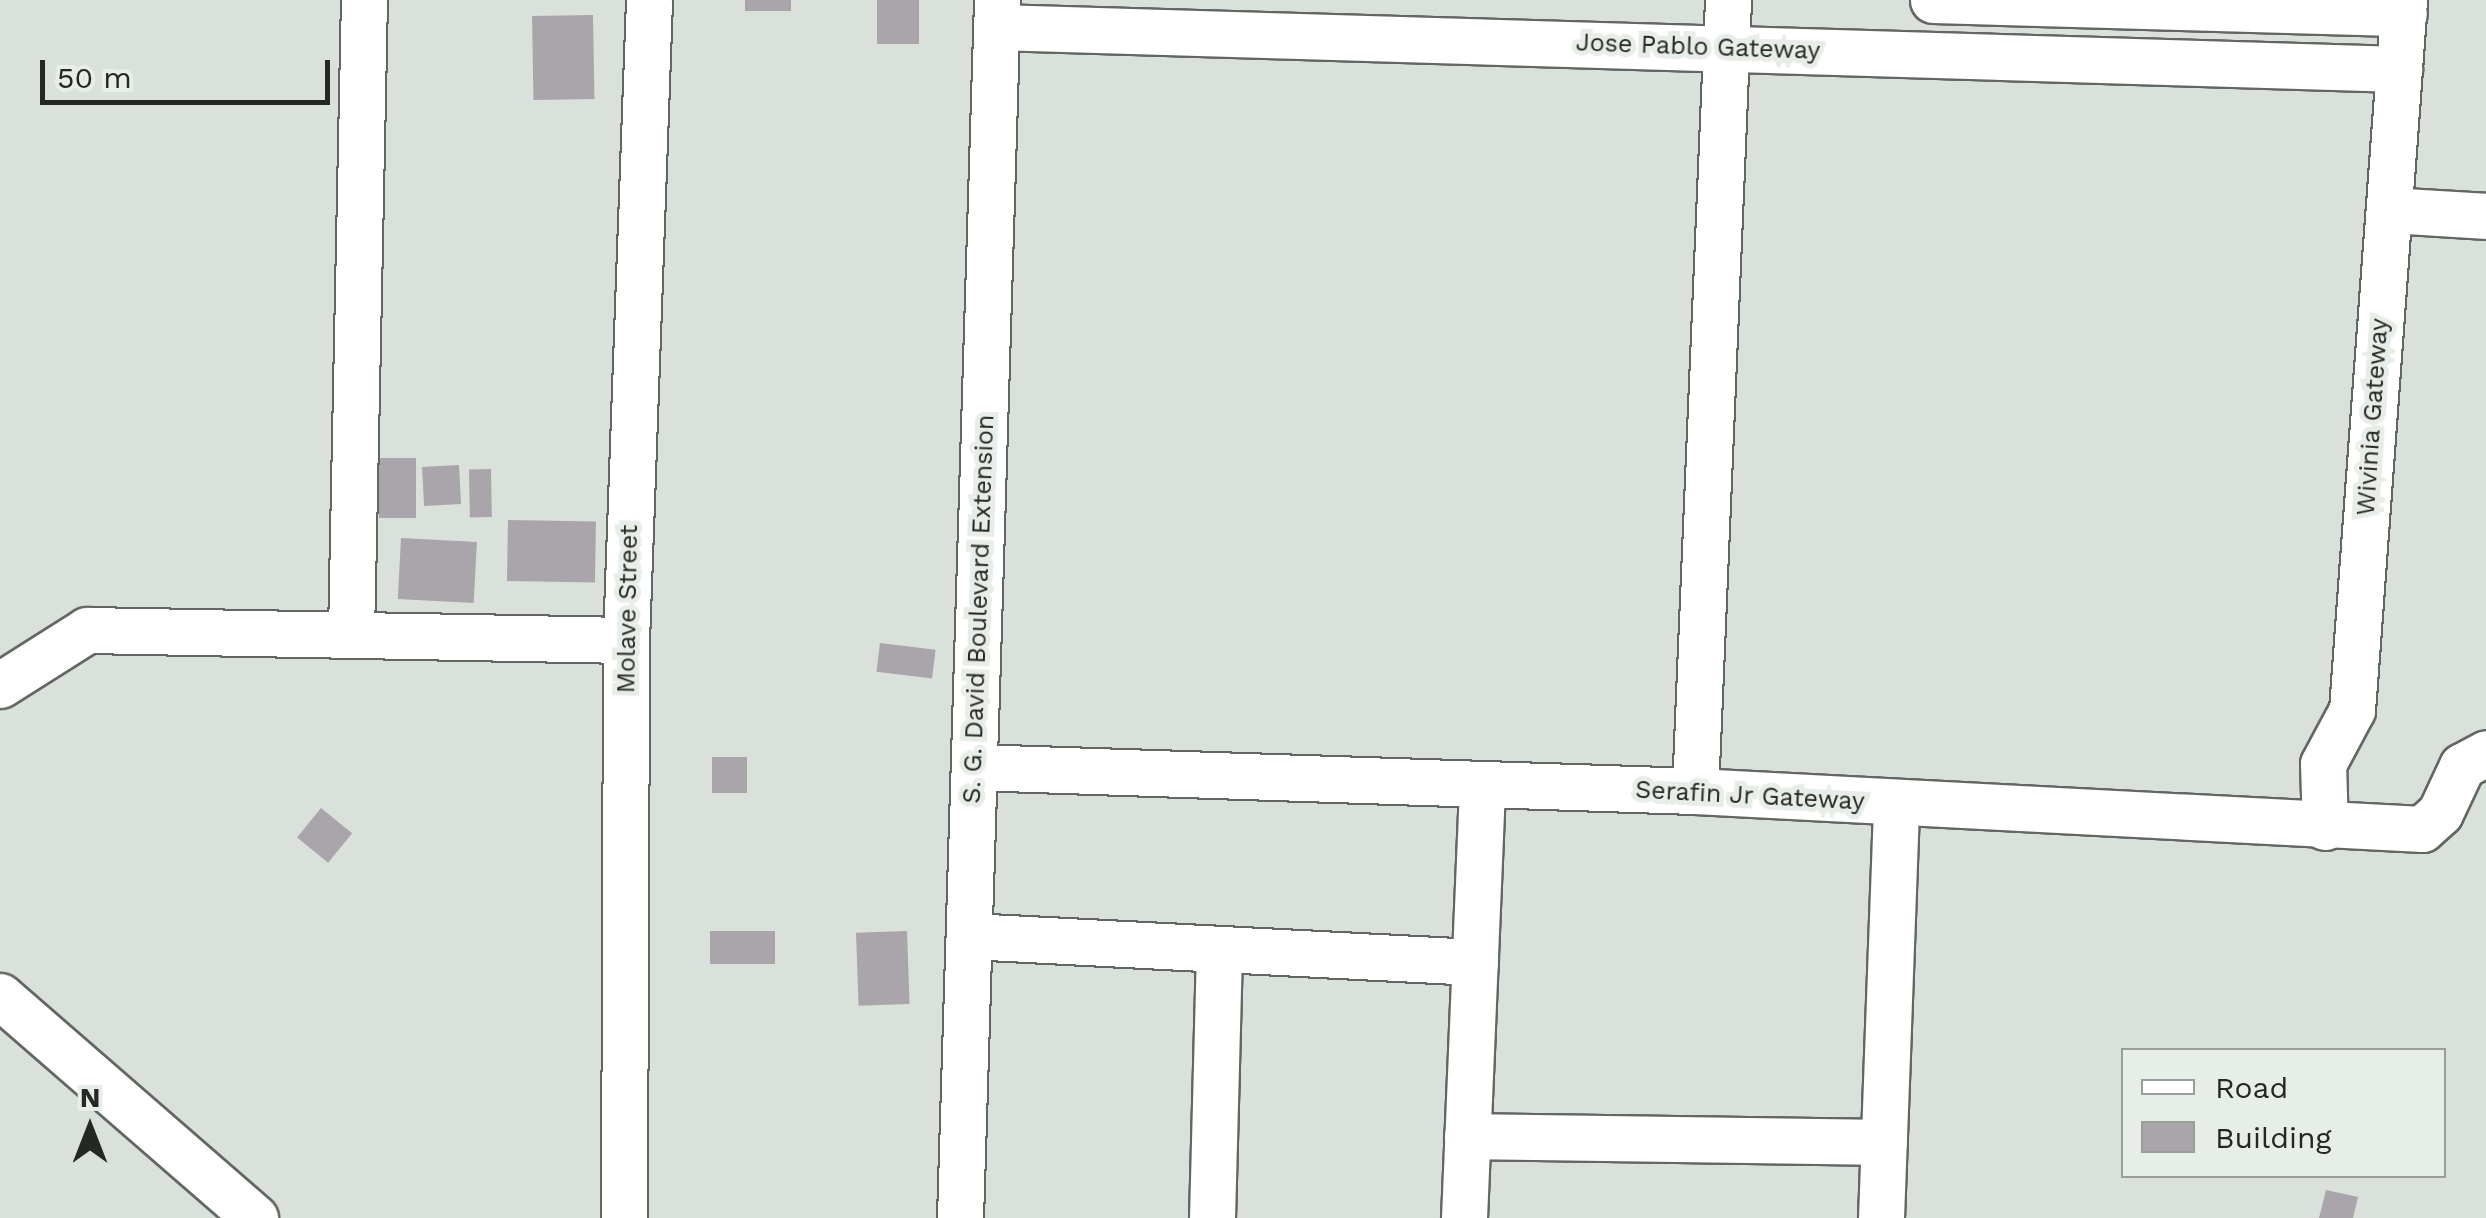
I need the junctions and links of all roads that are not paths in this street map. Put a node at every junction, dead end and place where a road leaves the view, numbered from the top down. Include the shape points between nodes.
1 (364, 0) edge
2 (649, 0) edge
3 (1728, 0) edge
4 (1933, 0) edge
5 (2404, 6) edge
6 (996, 14) edge
7 (1728, 47) junction
8 (2399, 69) junction
9 (2389, 210) junction
10 (2486, 216) edge
11 (350, 634) junction
12 (626, 640) junction
13 (0, 685) edge
14 (2486, 753) edge
15 (974, 767) junction
16 (1482, 784) junction
17 (1694, 792) junction
18 (1896, 803) junction
19 (2325, 827) junction
20 (969, 936) junction
21 (1219, 949) junction
22 (1475, 962) junction
23 (0, 996) edge
24 (1467, 1136) junction
25 (1884, 1142) junction
26 (255, 1218) edge
27 (624, 1218) edge
28 (960, 1218) edge
29 (1212, 1218) edge
30 (1464, 1218) edge
31 (1881, 1218) edge

1 - 11 street
2 - 12 street, Molave Street
3 - 7 street
4 - 5 street
5 - 8 street, Wivinia Gateway
6 - 7 street, Jose Pablo Gateway
6 - 15 street, S. G. David Boulevard Extension
7 - 8 street, Jose Pablo Gateway
7 - 17 street
8 - 9 street, Wivinia Gateway
9 - 10 street
9 - 19 street, Wivinia Gateway via 2352,710 2322,764
11 - 12 street
11 - 13 street via 87,630
12 - 27 street, Molave Street
14 - 19 street, Serafin Jr Gateway via 2462,766 2440,813 2422,830
15 - 16 street, Serafin Jr Gateway
15 - 20 street, S. G. David Boulevard Extension
16 - 17 street, Serafin Jr Gateway
16 - 22 street
17 - 18 street, Serafin Jr Gateway
18 - 19 street, Serafin Jr Gateway
18 - 25 street
20 - 21 street
20 - 28 street, S. G. David Boulevard Extension
21 - 22 street
21 - 29 street
22 - 24 street
23 - 26 street
24 - 25 street
24 - 30 street
25 - 31 street

